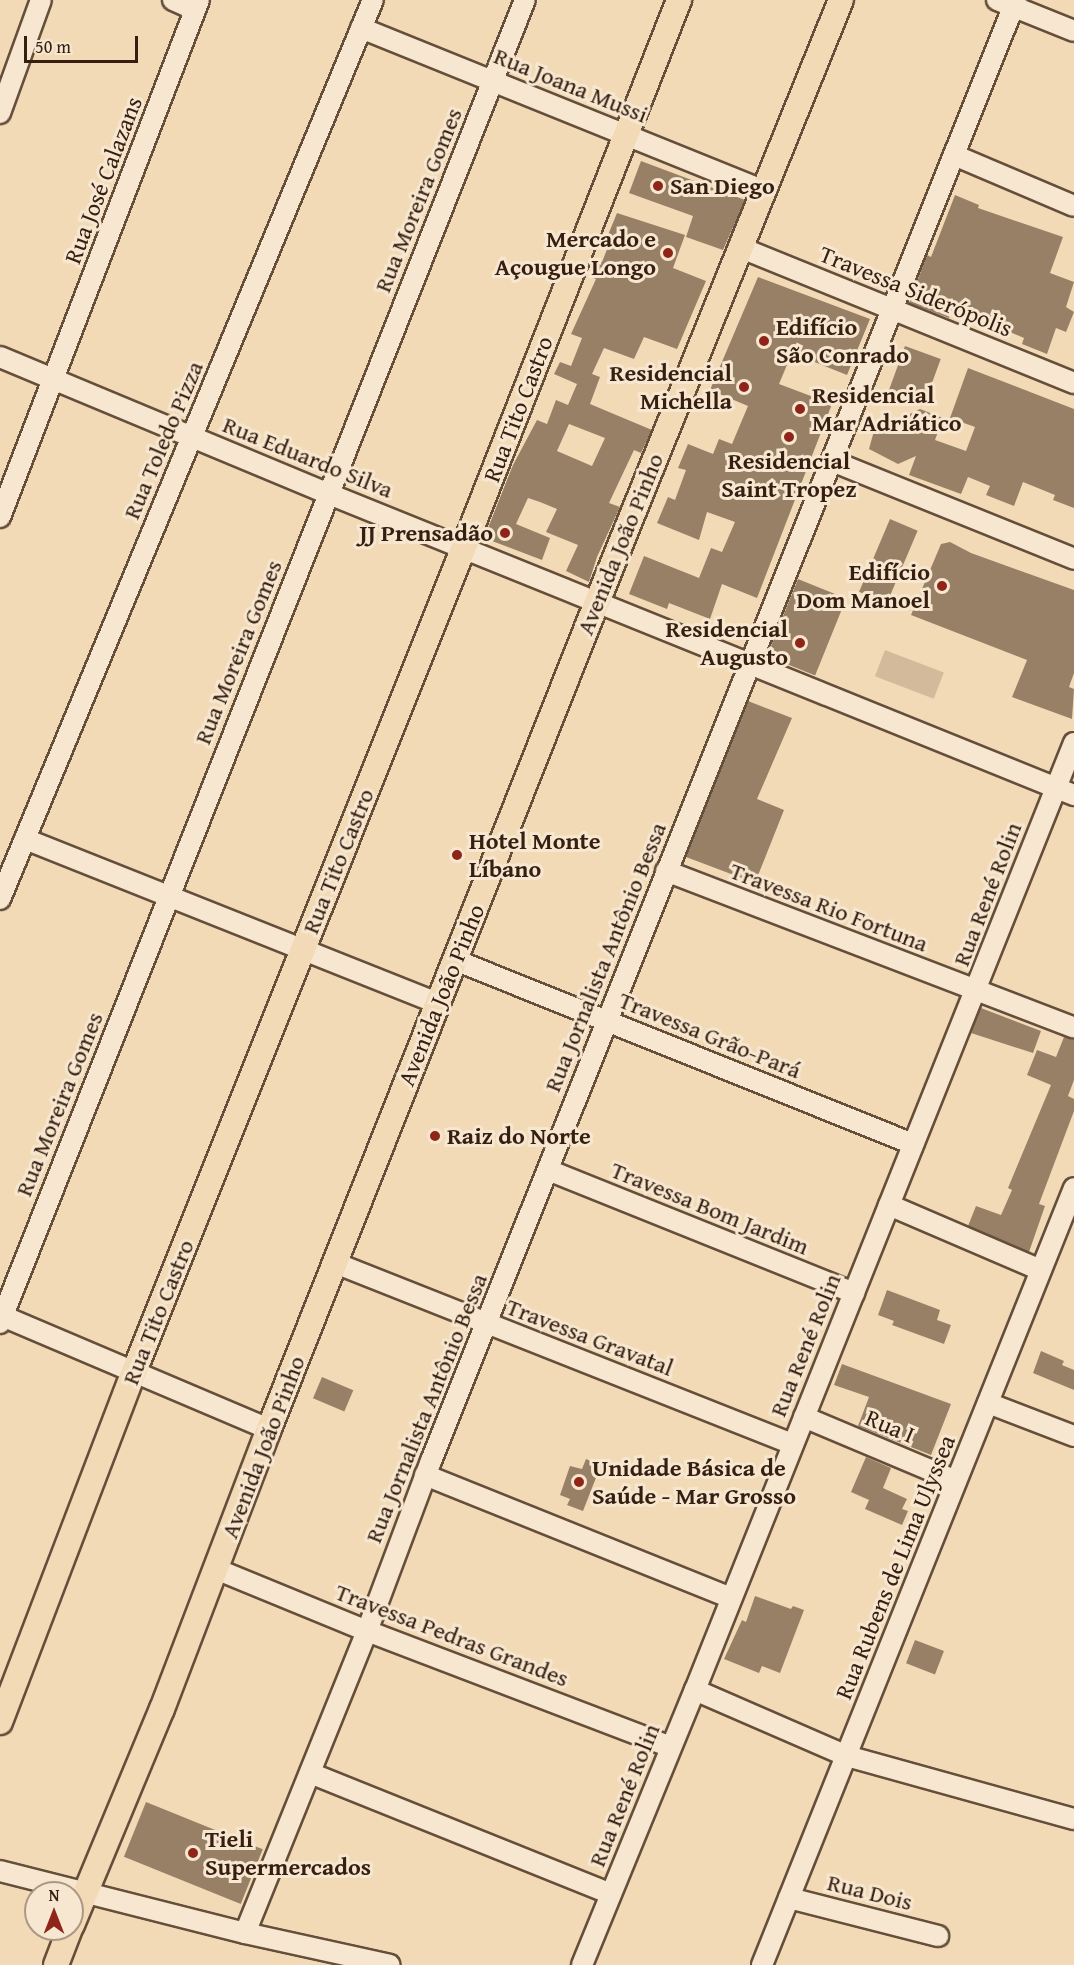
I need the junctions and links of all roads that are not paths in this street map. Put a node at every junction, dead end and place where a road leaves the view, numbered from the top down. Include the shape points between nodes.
1 (41, 0) edge
2 (173, 0) edge
3 (373, 0) edge
4 (525, 0) edge
5 (679, 0) edge
6 (841, 0) edge
7 (1009, 2) edge
8 (197, 5) edge
9 (361, 28) junction
10 (1074, 31) edge
11 (493, 81) junction
12 (0, 112) edge
13 (625, 135) junction
14 (954, 155) junction
15 (762, 190) junction
16 (1074, 206) edge
17 (740, 247) junction
18 (892, 310) junction
19 (0, 357) edge
20 (54, 378) junction
21 (1074, 383) edge
22 (191, 437) junction
23 (832, 461) junction
24 (329, 494) junction
25 (0, 518) edge
26 (464, 547) junction
27 (1074, 560) edge
28 (597, 601) junction
29 (750, 664) junction
30 (1074, 743) edge
31 (1065, 791) edge
32 (25, 839) junction
33 (666, 871) junction
34 (169, 896) junction
35 (0, 899) edge
36 (303, 949) junction
37 (455, 960) junction
38 (976, 991) junction
39 (438, 1003) junction
40 (607, 1022) junction
41 (1074, 1028) edge
42 (914, 1144) junction
43 (548, 1170) junction
44 (1074, 1188) edge
45 (889, 1205) junction
46 (1067, 1225) edge
47 (335, 1263) junction
48 (1041, 1270) junction
49 (854, 1293) junction
50 (1, 1318) edge
51 (486, 1323) junction
52 (134, 1372) junction
53 (988, 1403) junction
54 (804, 1417) junction
55 (269, 1429) junction
56 (1074, 1436) edge
57 (793, 1444) junction
58 (425, 1475) junction
59 (957, 1481) junction
60 (216, 1569) junction
61 (731, 1598) junction
62 (367, 1631) junction
63 (695, 1690) junction
64 (0, 1722) edge
65 (670, 1747) junction
66 (846, 1756) junction
67 (310, 1773) junction
68 (1074, 1819) edge
69 (0, 1871) edge
70 (85, 1893) junction
71 (611, 1894) junction
72 (789, 1898) junction
73 (245, 1933) junction
74 (938, 1936) dead end
75 (65, 1941) edge
76 (56, 1965) edge
77 (390, 1965) edge
78 (582, 1965) edge
79 (762, 1965) edge

1 - 12 street
2 - 8 street
3 - 9 street, Rua Toledo Pizza
4 - 11 street, Rua Moreira Gomes
5 - 13 main road, Rua Tito Castro
6 - 15 main road, Avenida João Pinho
7 - 10 street
7 - 14 street, Rua Jornalista Antônio Bessa
8 - 20 street, Rua José Calazans
9 - 11 street, Rua Joana Mussi
9 - 22 street, Rua Toledo Pizza
11 - 13 street, Rua Joana Mussi
11 - 24 street, Rua Moreira Gomes
13 - 15 street, Rua Joana Mussi
13 - 26 main road, Rua Tito Castro
14 - 16 street
14 - 18 street, Rua Jornalista Antônio Bessa
15 - 17 main road, Avenida João Pinho
17 - 18 street, Travessa Siderópolis
17 - 28 main road, Avenida João Pinho
18 - 21 street, Travessa Siderópolis
18 - 23 street, Rua Jornalista Antônio Bessa
19 - 20 street, Rua Eduardo Silva
20 - 22 street, Rua Eduardo Silva
20 - 25 street, Rua José Calazans
22 - 24 street, Rua Eduardo Silva
22 - 32 street, Rua Toledo Pizza
23 - 27 street
23 - 29 street, Rua Jornalista Antônio Bessa
24 - 26 street, Rua Eduardo Silva
24 - 34 street, Rua Moreira Gomes
26 - 28 street, Rua Eduardo Silva
26 - 36 main road, Rua Tito Castro
28 - 29 street, Rua Eduardo Silva
28 - 37 main road, Avenida João Pinho
29 - 31 street, Rua Eduardo Silva
29 - 33 street, Rua Jornalista Antônio Bessa
30 - 31 street, Rua René Rolin
31 - 38 street, Rua René Rolin
32 - 34 street
32 - 35 street, Rua Toledo Pizza
33 - 38 street, Travessa Rio Fortuna
33 - 40 street, Rua Jornalista Antônio Bessa
34 - 36 street
34 - 50 street, Rua Moreira Gomes
36 - 39 street
36 - 52 main road, Rua Tito Castro
37 - 39 main road, Avenida João Pinho
37 - 40 street, Travessa Grão-Pará
38 - 41 street, Travessa Rio Fortuna
38 - 42 street, Rua René Rolin
39 - 47 main road, Avenida João Pinho
40 - 42 street, Travessa Grão-Pará
40 - 43 street, Rua Jornalista Antônio Bessa
42 - 45 street, Rua René Rolin
43 - 49 street, Travessa Bom Jardim
43 - 51 street, Rua Jornalista Antônio Bessa
44 - 46 street, Rua Rubens de Lima Ulyssea
45 - 48 street
45 - 49 street, Rua René Rolin
46 - 48 street, Rua Rubens de Lima Ulyssea
47 - 51 street, Travessa Gravatal
47 - 55 main road, Avenida João Pinho
48 - 53 street, Rua Rubens de Lima Ulyssea
49 - 54 street, Rua René Rolin
50 - 52 street
51 - 57 street, Travessa Gravatal
51 - 58 street, Rua Jornalista Antônio Bessa
52 - 55 street
52 - 64 main road, Rua Tito Castro
53 - 56 street
53 - 59 street, Rua Rubens de Lima Ulyssea
54 - 57 street, Rua René Rolin
54 - 59 street, Rua I
55 - 60 main road, Avenida João Pinho
57 - 61 street, Rua René Rolin
58 - 61 street
58 - 62 street, Rua Jornalista Antônio Bessa
59 - 66 street, Rua Rubens de Lima Ulyssea
60 - 62 street, Travessa Pedras Grandes
60 - 70 main road, Avenida João Pinho
61 - 63 street, Rua René Rolin
62 - 65 street, Travessa Pedras Grandes
62 - 67 street, Rua Jornalista Antônio Bessa
63 - 65 street, Rua René Rolin
63 - 66 street
65 - 71 street, Rua René Rolin
66 - 68 street
66 - 72 street, Rua Rubens de Lima Ulyssea
67 - 71 street
67 - 73 street, Rua Jornalista Antônio Bessa
69 - 70 street
70 - 73 street
71 - 78 street, Rua René Rolin
72 - 74 street, Rua Dois
72 - 79 street, Rua Rubens de Lima Ulyssea
73 - 77 street
75 - 76 main road, Avenida João Pinho

